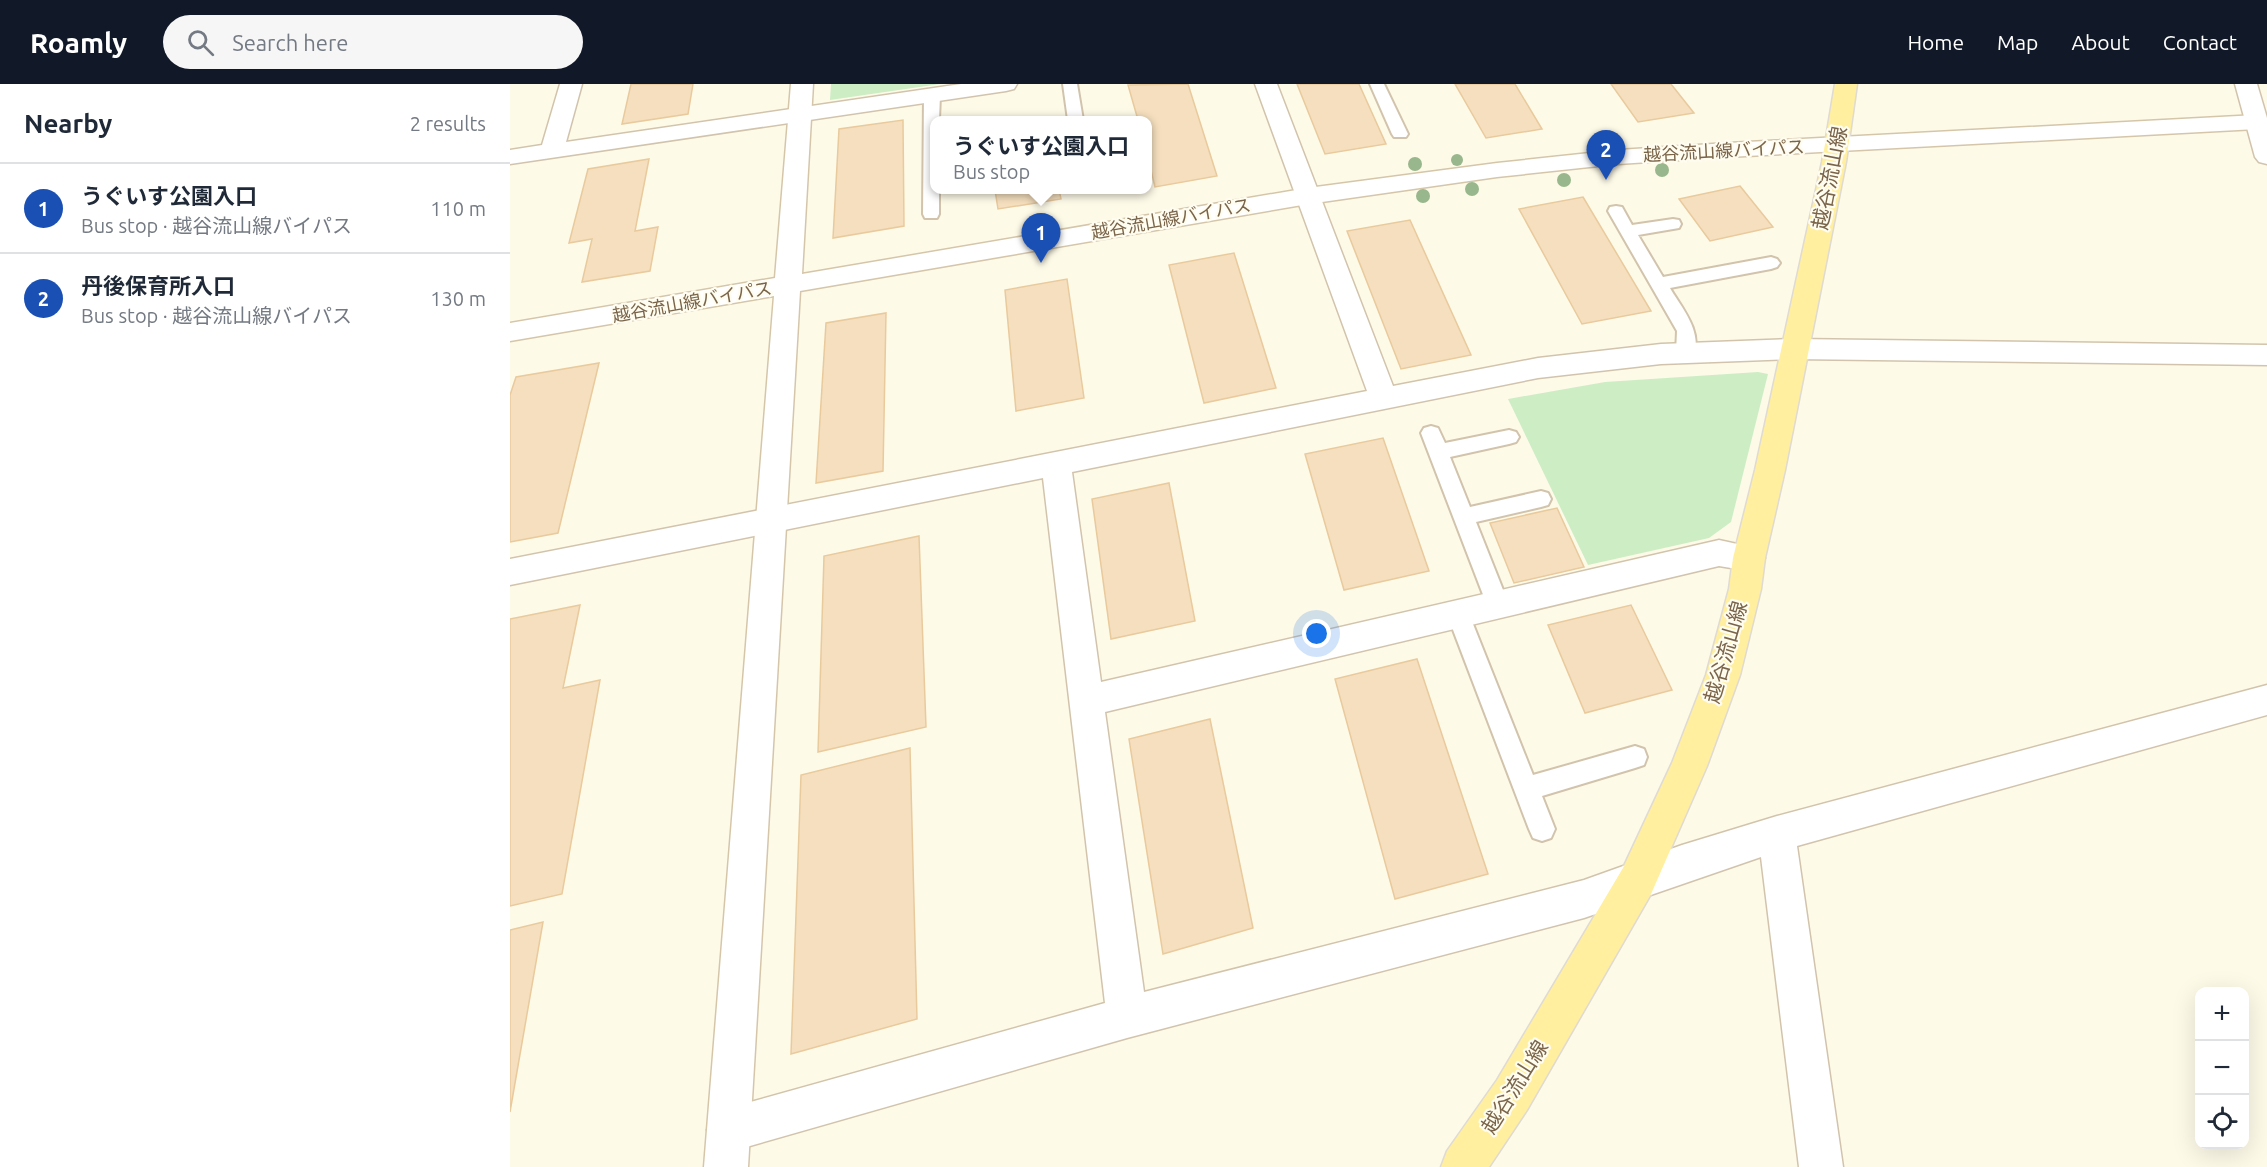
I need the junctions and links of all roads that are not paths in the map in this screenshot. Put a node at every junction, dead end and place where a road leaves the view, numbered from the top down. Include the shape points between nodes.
1 (571, 84) edge
2 (1006, 84) edge
3 (1070, 84) edge
4 (1266, 84) edge
5 (1377, 84) edge
6 (1846, 84) edge
7 (2246, 84) edge
8 (932, 95) junction
9 (801, 99) edge
10 (932, 116) edge
11 (1075, 116) edge
12 (2257, 122) junction
13 (1400, 134) dead end
14 (1837, 145) junction
15 (552, 150) junction
16 (510, 157) edge
17 (2267, 157) edge
18 (931, 194) edge
19 (1308, 196) junction
20 (1616, 211) dead end
21 (931, 214) dead end
22 (1673, 224) dead end
23 (1627, 231) junction
24 (1771, 263) dead end
25 (1658, 284) junction
26 (789, 285) junction
27 (510, 332) edge
28 (1794, 349) junction
29 (1684, 353) junction
30 (2267, 355) edge
31 (1383, 397) junction
32 (1509, 437) dead end
33 (1056, 464) junction
34 (1541, 500) dead end
35 (1464, 517) junction
36 (772, 519) junction
37 (1749, 558) junction
38 (510, 572) edge
39 (1498, 605) junction
40 (1458, 614) junction
41 (2267, 700) edge
42 (1087, 701) junction
43 (1635, 757) dead end
44 (1527, 789) junction
45 (1542, 829) dead end
46 (1777, 834) junction
47 (1637, 881) junction
48 (1127, 1017) junction
49 (728, 1148) edge
50 (1463, 1167) edge
51 (1821, 1167) edge

1 - 15 street
2 - 8 street
3 - 11 lane
4 - 19 street
5 - 13 lane
6 - 14 main road, 越谷流山線
7 - 12 street
8 - 9 street
8 - 10 lane
9 - 15 street
9 - 26 street
12 - 14 street, 越谷流山線バイパス
12 - 17 street
14 - 19 street, 越谷流山線バイパス via 1618,157
14 - 28 main road, 越谷流山線
15 - 16 street
18 - 21 lane
19 - 26 street, 越谷流山線バイパス
19 - 31 street
20 - 23 lane
22 - 23 lane
23 - 25 lane
24 - 25 lane
25 - 29 lane via 1686,331
26 - 27 street, 越谷流山線バイパス
26 - 36 street
28 - 29 street
28 - 30 street
28 - 37 main road, 越谷流山線
29 - 31 street via 1538,368
31 - 33 street
32 - 35 lane via 1435,443
33 - 36 street
33 - 42 street
34 - 35 lane
35 - 39 lane
36 - 38 street
36 - 49 street
37 - 39 street via 1719,553
37 - 47 main road, 越谷流山線 via 1723,675 1689,766
39 - 40 street
40 - 42 street
40 - 44 lane
41 - 46 street
42 - 48 street
43 - 44 lane
44 - 45 lane
46 - 47 street
46 - 51 street
47 - 48 street via 1584,899
47 - 50 main road, 越谷流山線 via 1512,1095
48 - 49 street

